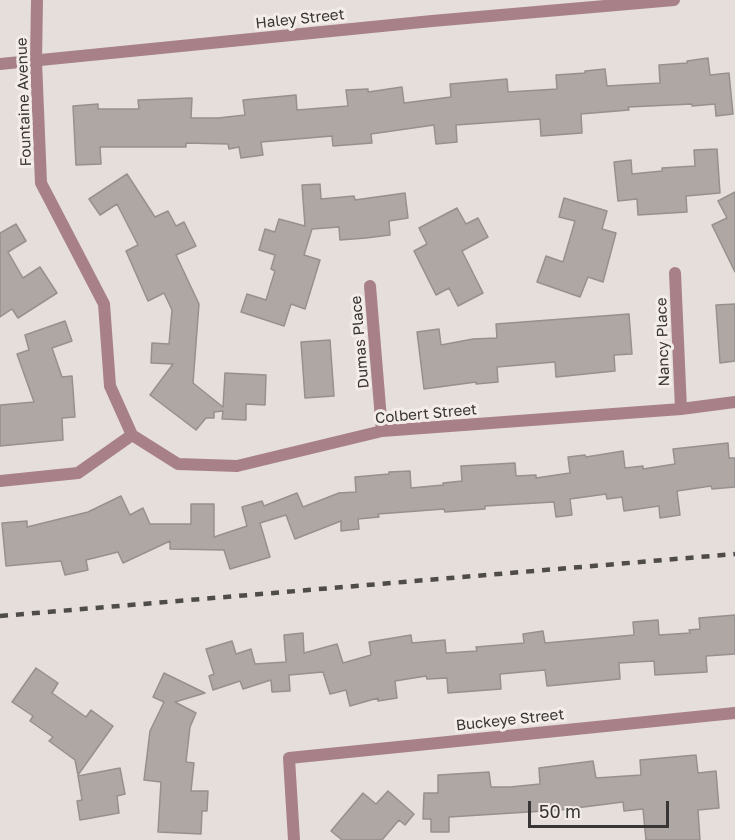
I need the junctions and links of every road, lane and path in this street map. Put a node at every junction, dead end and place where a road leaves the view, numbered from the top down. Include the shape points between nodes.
1 (37, 0) edge
2 (674, 0) edge
3 (36, 61) junction
4 (0, 64) edge
5 (675, 273) dead end
6 (370, 286) dead end
7 (735, 402) edge
8 (681, 409) junction
9 (382, 431) junction
10 (132, 435) junction
11 (0, 481) edge
12 (735, 713) edge
13 (294, 840) edge

1 - 3 street, Fountaine Avenue
2 - 3 street, Haley Street
3 - 4 street, Haley Street
3 - 10 street, Fountaine Avenue via 41,183 104,304 110,386
5 - 8 street, Nancy Place
6 - 9 street, Dumas Place
7 - 8 street, Colbert Street
8 - 9 street, Colbert Street
9 - 10 street, Colbert Street via 237,466 178,464
10 - 11 street via 78,473
12 - 13 street, Buckeye Street via 289,758

